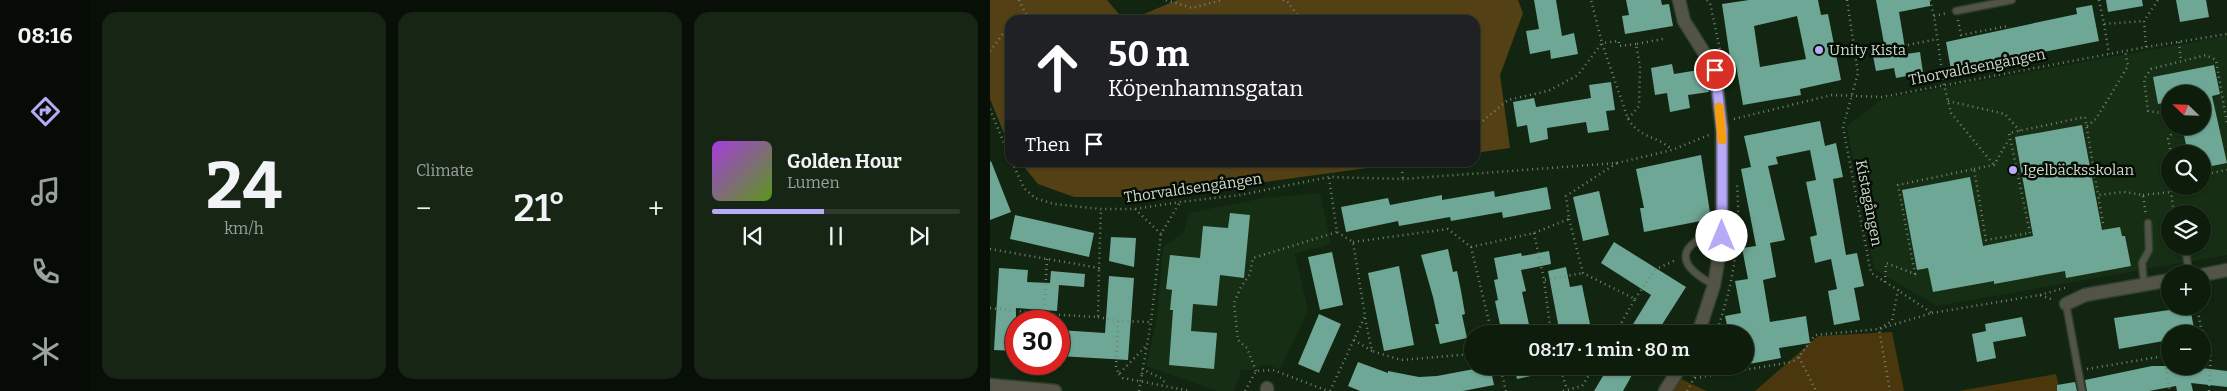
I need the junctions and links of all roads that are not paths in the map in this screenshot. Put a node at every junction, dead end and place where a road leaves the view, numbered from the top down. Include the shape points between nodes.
1 (1679, 0) edge
2 (2012, 0) edge
3 (1956, 12) road end
4 (2148, 223) road end
5 (1722, 236) junction
6 (2227, 270) edge
7 (2211, 273) edge
8 (2161, 281) edge
9 (2144, 284) junction
10 (1714, 285) junction
11 (2066, 304) joint
12 (1702, 325) edge
13 (1675, 375) edge
14 (990, 386) edge
15 (1055, 391) edge
16 (1665, 391) edge
17 (2082, 391) edge

1 - 5 street via 1684,21 1715,70 1722,130
2 - 3 lane
4 - 9 lane via 2149,250 2142,263
5 - 10 street
5 - 10 lane via 1700,238 1686,255 1688,264 1698,276
6 - 7 street
8 - 9 street
9 - 11 street via 2085,295
10 - 12 street
11 - 17 lane
13 - 16 street
14 - 15 street

